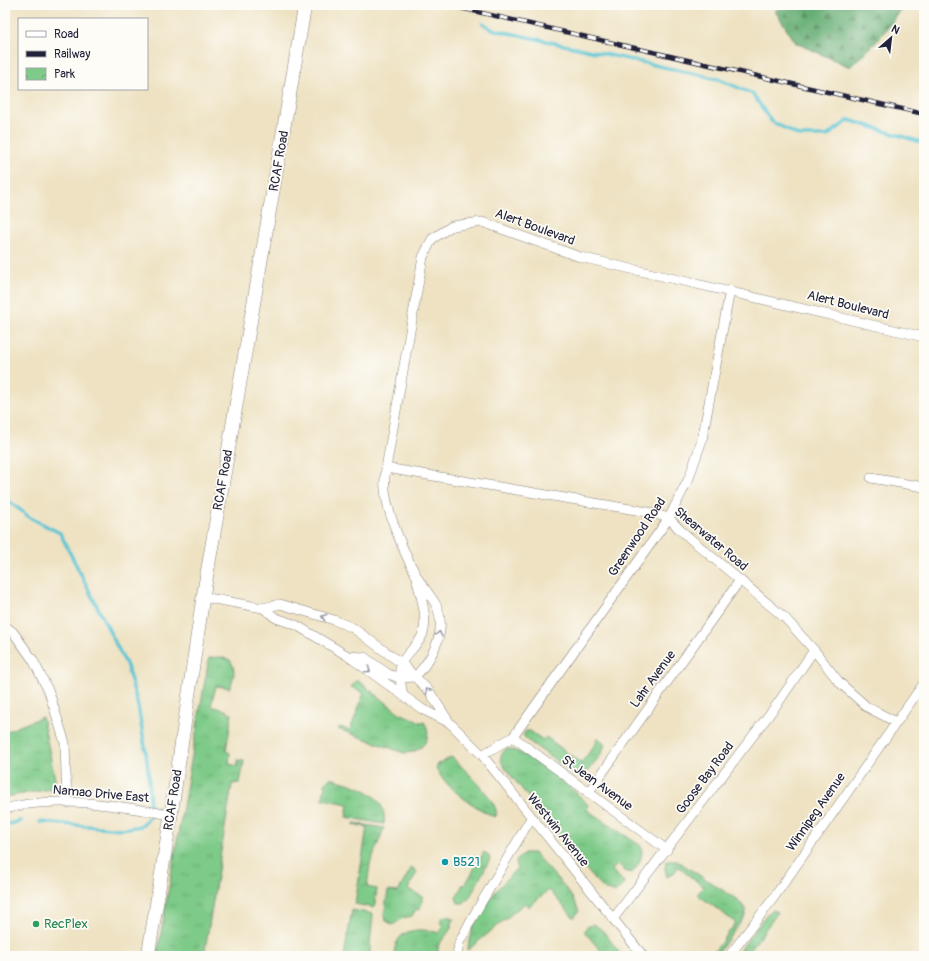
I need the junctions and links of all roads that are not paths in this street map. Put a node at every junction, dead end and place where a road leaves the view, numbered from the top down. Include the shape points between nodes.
1 (305, 5) edge
2 (730, 290) junction
3 (924, 337) edge
4 (386, 468) junction
5 (871, 478) dead end
6 (924, 486) edge
7 (669, 518) junction
8 (416, 575) junction
9 (740, 580) junction
10 (203, 597) junction
11 (263, 608) junction
12 (5, 626) edge
13 (814, 650) junction
14 (348, 656) junction
15 (401, 663) junction
16 (415, 677) junction
17 (400, 678) junction
18 (924, 683) edge
19 (403, 695) junction
20 (896, 722) junction
21 (450, 723) junction
22 (513, 737) junction
23 (482, 755) junction
24 (588, 793) junction
25 (67, 803) junction
26 (5, 809) edge
27 (171, 815) junction
28 (531, 818) junction
29 (667, 850) junction
30 (613, 919) junction
31 (148, 956) edge
32 (457, 956) edge
33 (642, 956) edge
34 (729, 956) edge

1 - 10 main road, RCAF Road
2 - 3 street, Alert Boulevard
2 - 4 street, Alert Boulevard via 580,257 482,222 452,226 432,239 423,257
2 - 7 street, Greenwood Road via 702,440 689,478
4 - 7 street, Shearwater Road via 648,512
4 - 8 street, Alert Boulevard via 385,490 394,525
5 - 6 street
7 - 9 street, Shearwater Road
7 - 22 street, Greenwood Road
8 - 15 street, Alert Boulevard via 425,621 422,636
16 -> 8 street, Alert Boulevard via 435,649 440,627 435,604
9 - 13 street, Shearwater Road via 785,618
9 - 24 street, Lahr Avenue
10 - 11 street, Westwin Avenue
10 - 27 main road, RCAF Road
11 - 14 street, Westwin Avenue via 276,618 306,631
15 -> 11 street, Westwin Avenue via 370,639 334,620 280,604
12 - 25 street via 13,632 33,660 49,692 65,744
13 - 20 street, Shearwater Road via 839,682 867,707
13 - 29 street, Goose Bay Road via 778,703
14 - 17 street via 364,657 388,674
14 -> 19 street, Westwin Avenue
15 - 16 street, Westwin Avenue
15 - 17 street
16 - 17 street
21 -> 16 street, Westwin Avenue via 429,691
17 - 19 street
18 - 20 street, Winnipeg Avenue
19 - 21 street, Westwin Avenue via 422,709
20 - 34 street, Winnipeg Avenue via 772,900
21 - 23 street, Westwin Avenue
22 - 23 street, Greenwood Road
22 - 24 street, St Jean Avenue
23 - 28 street, Westwin Avenue
24 - 29 street, St Jean Avenue
25 - 26 street, Namao Drive East via 43,802
25 - 27 street, Namao Drive East via 103,804
27 - 31 main road, RCAF Road
28 - 30 street, Westwin Avenue
28 - 32 street via 471,920 459,943
29 - 30 street, Goose Bay Road
30 - 33 street, Westwin Avenue

